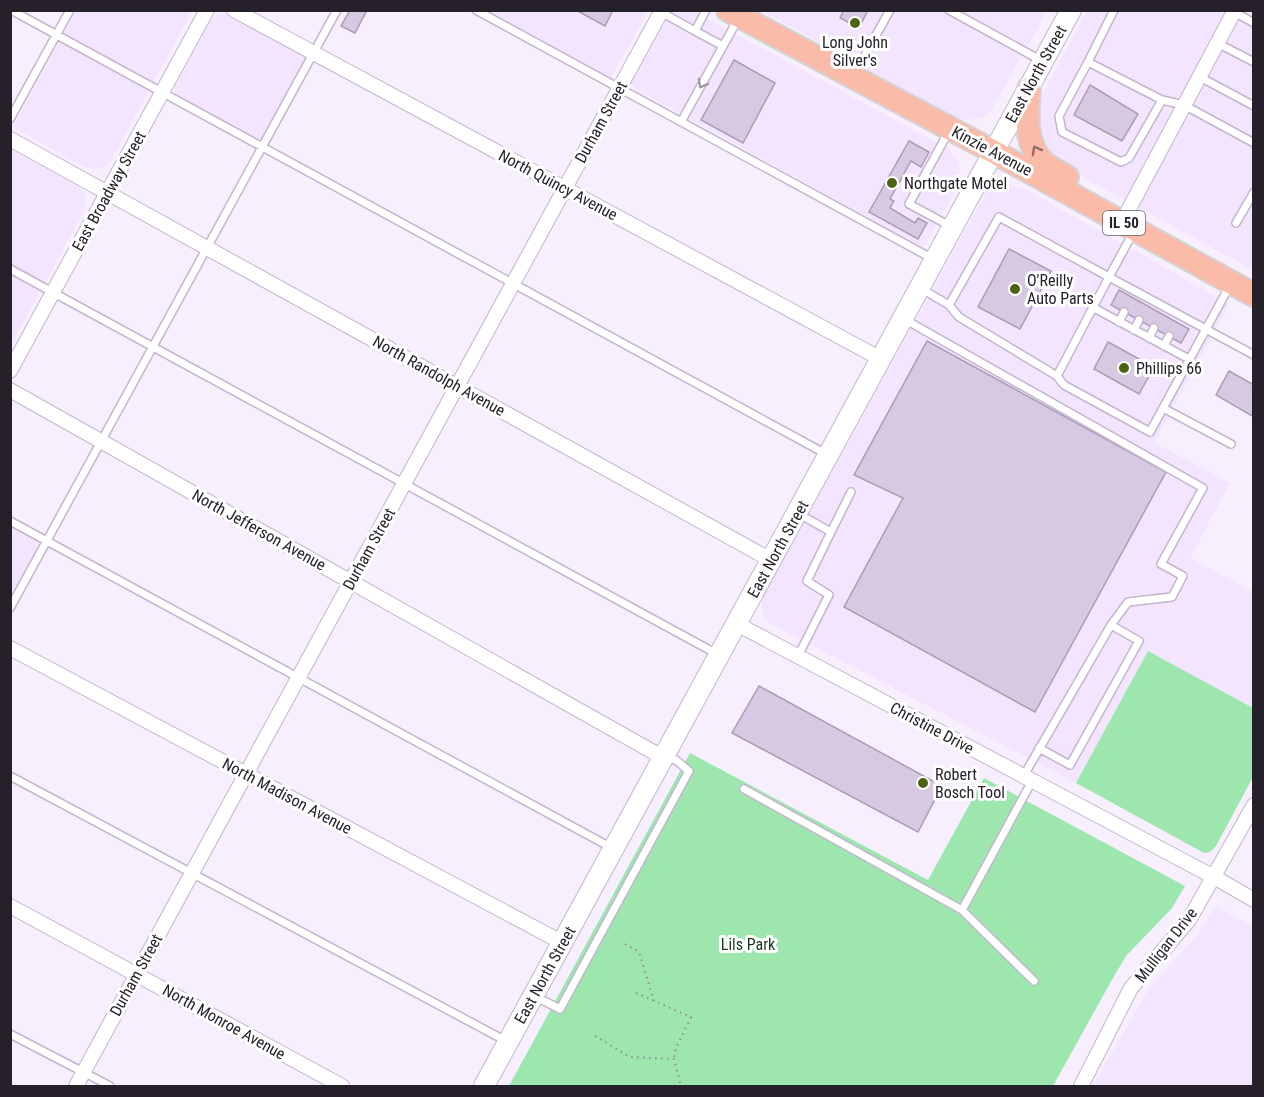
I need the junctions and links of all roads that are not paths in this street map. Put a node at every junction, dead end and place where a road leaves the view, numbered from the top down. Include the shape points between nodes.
1 (11, 10) edge
2 (70, 10) edge
3 (207, 10) edge
4 (234, 10) edge
5 (337, 10) edge
6 (476, 10) edge
7 (706, 10) edge
8 (890, 10) edge
9 (949, 10) edge
10 (1071, 10) edge
11 (1114, 10) edge
12 (662, 11) edge
13 (1234, 11) edge
14 (734, 14) edge
15 (1254, 23) edge
16 (695, 31) junction
17 (56, 35) junction
18 (1217, 43) junction
19 (723, 46) junction
20 (313, 53) junction
21 (1043, 62) junction
22 (1088, 62) junction
23 (1254, 62) edge
24 (1198, 76) junction
25 (852, 77) junction
26 (619, 89) junction
27 (1029, 89) junction
28 (162, 93) junction
29 (1162, 100) junction
30 (1184, 105) junction
31 (1254, 106) edge
32 (10, 119) edge
33 (681, 122) junction
34 (950, 129) junction
35 (10, 139) edge
36 (1254, 143) edge
37 (262, 147) junction
38 (994, 152) junction
39 (565, 189) junction
40 (1254, 192) edge
41 (107, 193) junction
42 (1091, 205) junction
43 (1236, 223) dead end
44 (1128, 225) junction
45 (953, 228) junction
46 (207, 248) junction
47 (935, 260) junction
48 (10, 269) edge
49 (1109, 277) junction
50 (1231, 282) junction
51 (513, 284) junction
52 (920, 288) junction
53 (53, 292) junction
54 (1254, 295) edge
55 (949, 305) junction
56 (1094, 308) junction
57 (1124, 312) dead end
58 (903, 319) junction
59 (1139, 320) dead end
60 (1119, 322) junction
61 (1154, 328) dead end
62 (1206, 329) junction
63 (1134, 330) junction
64 (1169, 336) dead end
65 (1149, 338) junction
66 (153, 346) junction
67 (1164, 346) junction
68 (1254, 355) edge
69 (881, 359) junction
70 (1189, 359) junction
71 (10, 371) edge
72 (1057, 376) junction
73 (457, 386) junction
74 (10, 390) edge
75 (1163, 408) junction
76 (101, 441) junction
77 (1231, 444) dead end
78 (829, 455) junction
79 (404, 484) junction
80 (851, 492) dead end
81 (798, 512) junction
82 (10, 521) edge
83 (831, 532) junction
84 (47, 541) junction
85 (771, 560) junction
86 (351, 582) junction
87 (10, 608) edge
88 (737, 624) junction
89 (1111, 626) junction
90 (10, 648) edge
91 (719, 656) junction
92 (798, 656) junction
93 (299, 678) junction
94 (1039, 748) junction
95 (664, 758) junction
96 (246, 774) junction
97 (10, 776) edge
98 (1028, 779) junction
99 (744, 789) dead end
100 (1254, 805) edge
101 (614, 849) junction
102 (192, 873) junction
103 (1214, 877) junction
104 (1254, 900) edge
105 (10, 906) edge
106 (962, 910) junction
107 (563, 943) junction
108 (137, 975) junction
109 (1034, 981) dead end
110 (534, 996) junction
111 (10, 1034) edge
112 (508, 1042) junction
113 (83, 1072) junction
114 (76, 1086) edge
115 (110, 1086) edge
116 (342, 1086) edge
117 (484, 1086) edge
118 (1081, 1086) edge

1 - 17 lane
2 - 17 lane
3 - 28 street, East Broadway Street
4 - 20 street, North Quincy Avenue
5 - 20 lane
6 - 26 lane
7 - 16 lane
8 - 25 lane
9 - 21 lane
10 - 21 street, East North Street
11 - 22 lane
12 - 16 lane
12 - 26 street, Durham Street
13 - 15 lane
13 - 18 street
14 - 19 lane
14 - 25 main road, Kinzie Avenue / IL 50
16 - 19 lane
17 - 28 lane
17 - 32 lane
18 - 23 lane
18 - 24 street
19 -> 33 lane
20 - 37 lane
20 - 39 street, North Quincy Avenue
21 - 27 street, East North Street
22 - 29 lane
22 - 29 lane via 1059,116 1062,132 1121,162 1129,158
24 - 30 street
24 - 31 lane
25 - 34 main road, Kinzie Avenue / IL 50
26 - 33 lane
26 - 39 street, Durham Street
27 - 38 street, East North Street
42 -> 27 main road via 1080,188 1037,154 1027,122
28 - 37 lane
28 - 41 street, East Broadway Street
29 - 30 lane
30 - 36 lane
30 - 44 street
33 - 47 lane
34 - 38 main road, Kinzie Avenue / IL 50
34 - 45 lane via 909,204
35 - 41 street, North Randolph Avenue
37 - 46 lane
37 - 51 lane
38 - 42 main road, Kinzie Avenue / IL 50
38 - 45 street, East North Street
39 - 51 street, Durham Street
39 - 69 street, North Quincy Avenue
40 - 43 lane
41 - 46 street, North Randolph Avenue
41 - 53 street, East Broadway Street
42 - 44 main road, Kinzie Avenue / IL 50
44 - 49 lane
44 - 50 main road, Kinzie Avenue / IL 50
45 - 47 street, East North Street
46 - 66 lane
46 - 73 street, North Randolph Avenue
47 - 52 street, East North Street
48 - 53 lane
49 - 55 lane via 999,217
49 - 56 lane
49 - 62 lane via 1149,303
50 - 54 main road, Kinzie Avenue / IL 50
50 - 62 lane
51 - 73 street, Durham Street
51 - 78 lane
52 - 55 lane
52 - 58 street, East North Street
53 - 66 lane
53 - 71 street, East Broadway Street
55 - 72 lane via 959,317
56 - 60 lane
56 - 72 lane
57 - 60 lane
58 - 69 street, East North Street
58 - 89 lane via 1203,488 1161,564 1183,576 1172,597 1128,602
59 - 63 lane
60 - 63 lane
61 - 65 lane
62 - 68 lane
62 - 70 lane
63 - 65 lane
64 - 67 lane
65 - 67 lane
66 - 76 lane
66 - 79 lane
67 - 70 lane
69 - 78 street, East North Street
70 - 75 lane
72 - 75 lane via 1064,385 1150,432
73 - 79 street, Durham Street
73 - 85 street, North Randolph Avenue
74 - 76 street, North Jefferson Avenue
75 - 77 lane
76 - 84 lane
76 - 86 street, North Jefferson Avenue
78 - 81 street, East North Street
79 - 86 street, Durham Street
79 - 91 lane
80 - 83 lane
81 - 83 lane
81 - 85 street, East North Street
82 - 84 lane
83 - 92 lane via 807,581 829,595
84 - 87 lane
84 - 93 lane
85 - 88 street, East North Street
86 - 93 street, Durham Street
86 - 95 street, North Jefferson Avenue
88 - 91 street, East North Street
88 - 92 street, Christine Drive
89 - 94 lane
89 - 94 lane via 1138,641 1070,765
90 - 96 street, North Madison Avenue
91 - 95 street, East North Street
92 - 98 street, Christine Drive
93 - 96 street, Durham Street
93 - 101 lane
94 - 98 lane
95 - 101 street, East North Street
95 - 110 lane via 676,760 689,771 560,1009
96 - 102 street, Durham Street
96 - 107 street, North Madison Avenue
97 - 102 lane
98 - 103 street, Christine Drive
98 - 106 lane
99 - 106 lane
100 - 103 street, Mulligan Drive
101 - 107 street, East North Street
102 - 108 street, Durham Street
102 - 112 lane
103 - 104 street, Christine Drive
103 - 118 street, Mulligan Drive via 1189,920 1131,988
105 - 108 street, North Monroe Avenue
106 - 109 lane
107 - 110 street, East North Street
108 - 113 street, Durham Street
108 - 116 street, North Monroe Avenue
110 - 112 street, East North Street
111 - 113 lane
112 - 117 street, East North Street
113 - 114 street, Durham Street
113 - 115 lane

